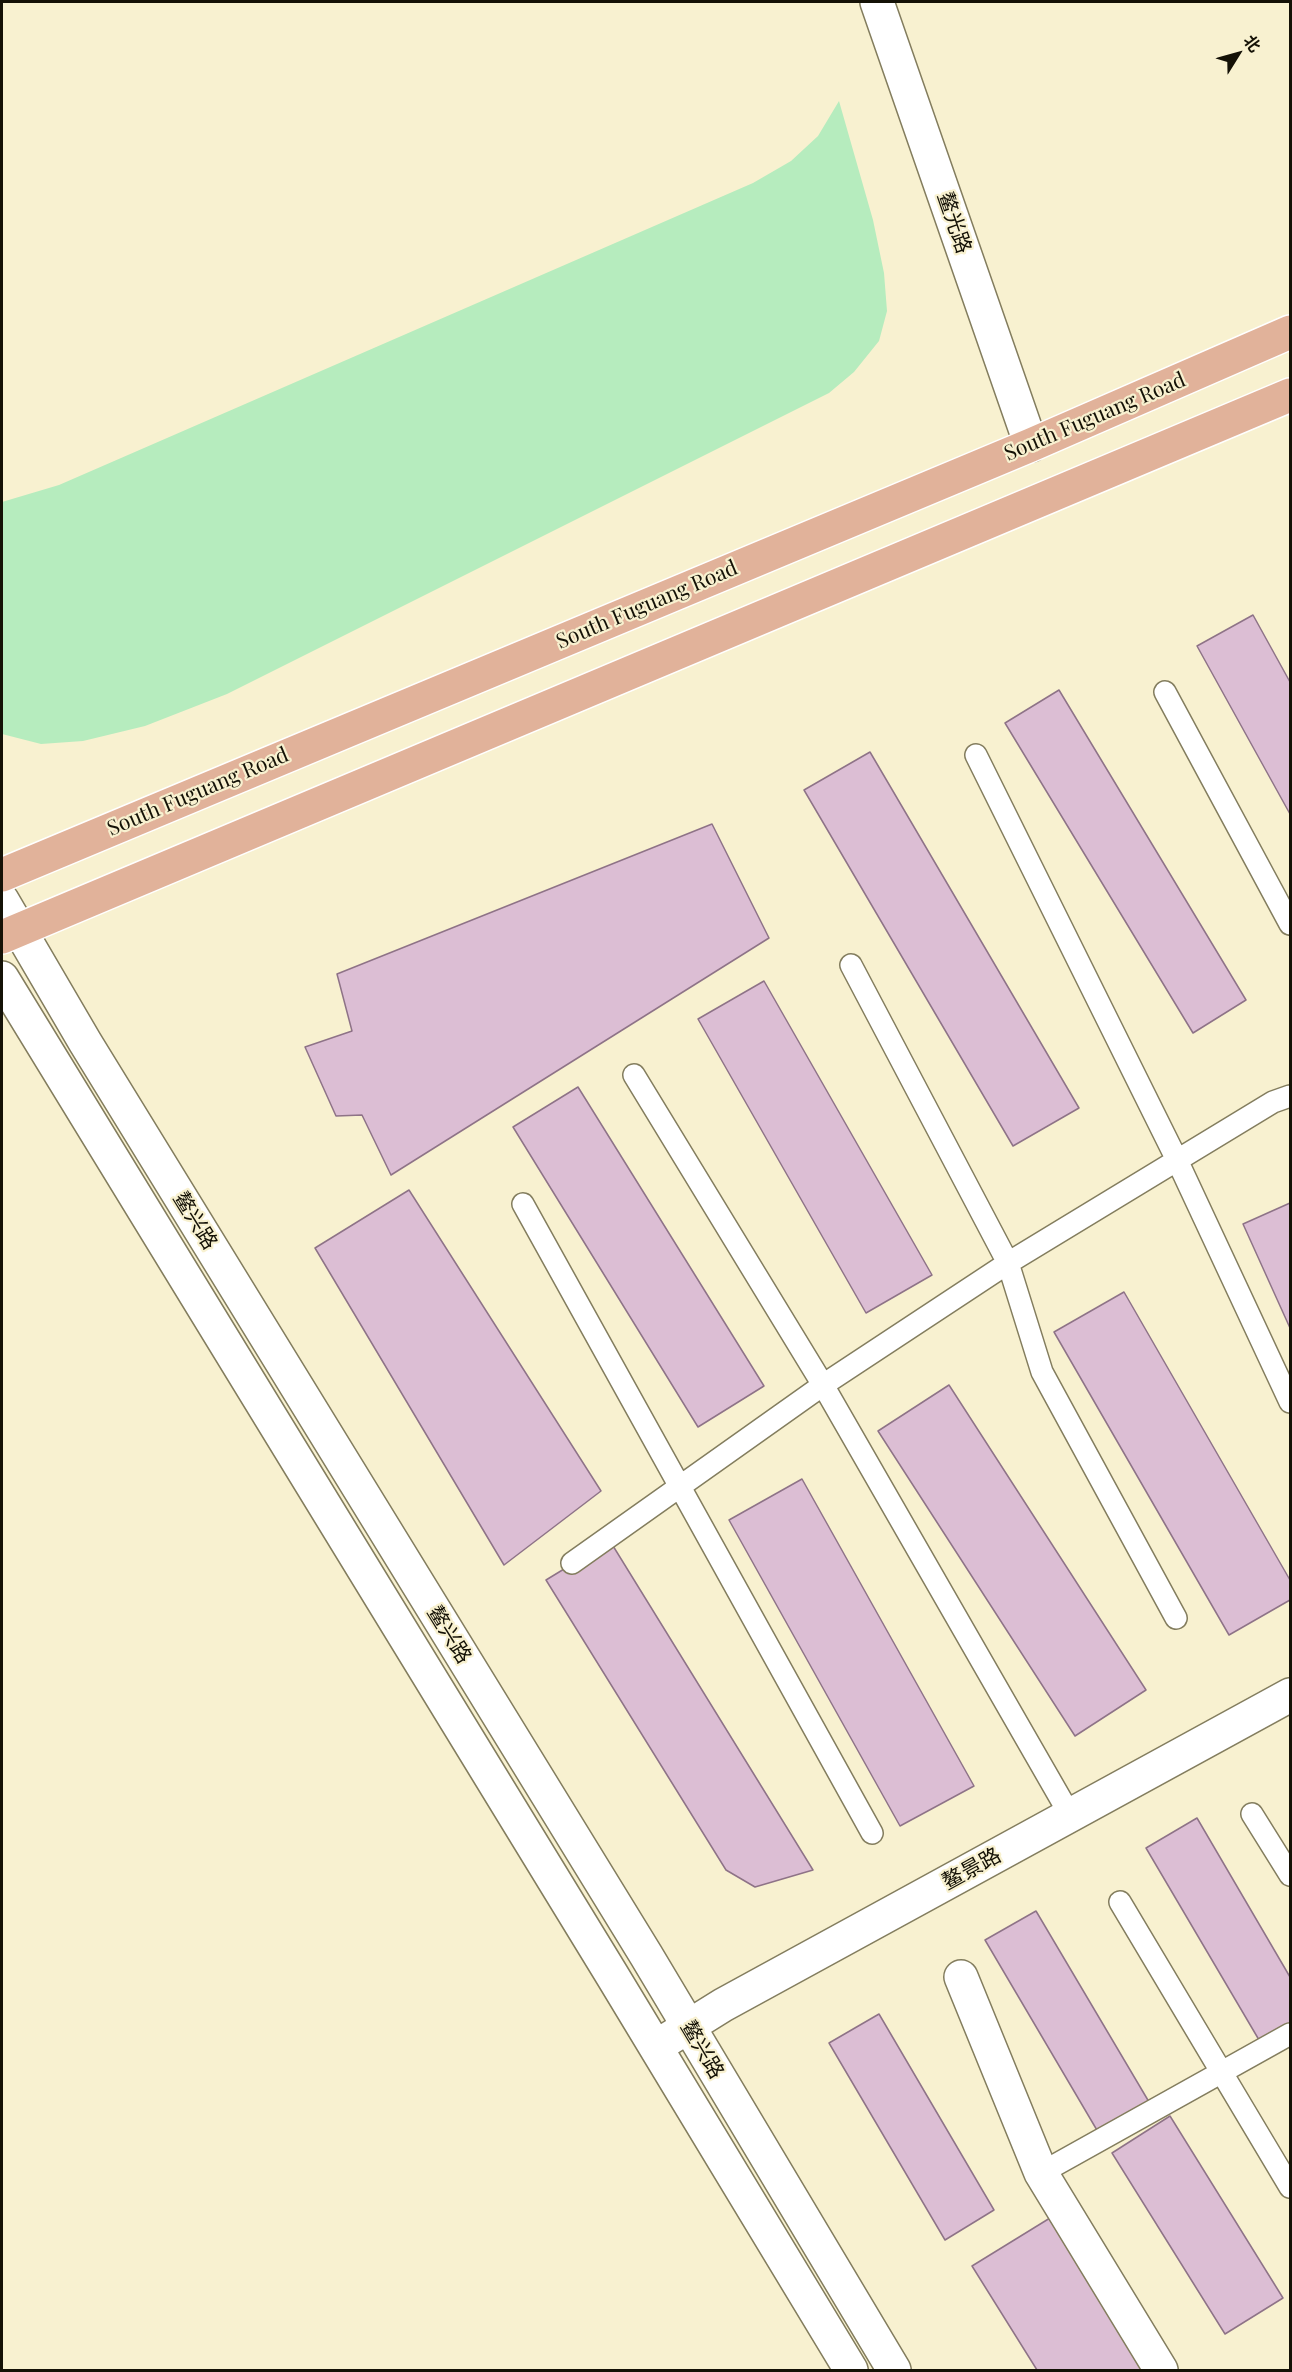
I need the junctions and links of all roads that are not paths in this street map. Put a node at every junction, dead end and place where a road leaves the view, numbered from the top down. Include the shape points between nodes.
1 (877, 2) edge
2 (1290, 332) edge
3 (1290, 395) edge
4 (1031, 445) junction
5 (1165, 693) dead end
6 (975, 755) dead end
7 (2, 874) edge
8 (2, 900) edge
9 (1290, 924) edge
10 (10, 933) edge
11 (851, 965) dead end
12 (2, 978) edge
13 (634, 1074) dead end
14 (1290, 1096) edge
15 (1177, 1160) junction
16 (523, 1204) dead end
17 (1008, 1263) junction
18 (823, 1386) junction
19 (1290, 1402) edge
20 (680, 1487) junction
21 (573, 1563) dead end
22 (1176, 1618) dead end
23 (1290, 1695) edge
24 (1252, 1814) dead end
25 (1070, 1815) junction
26 (872, 1833) dead end
27 (1290, 1875) edge
28 (1120, 1902) dead end
29 (961, 1977) dead end
30 (689, 2027) junction
31 (1290, 2034) edge
32 (655, 2047) junction
33 (1221, 2074) junction
34 (1041, 2173) junction
35 (1290, 2187) edge
36 (851, 2370) edge
37 (894, 2370) edge
38 (1161, 2370) edge

1 - 4 main road, 鳌光路
2 - 4 main road, South Fuguang Road
3 - 10 main road
4 - 7 main road, South Fuguang Road
5 - 9 lane
6 - 15 lane
8 - 10 main road, 鳌兴路
10 - 30 main road, 鳌兴路 via 85,1042
11 - 17 lane
12 - 32 main road, 鳌兴路
13 - 18 lane
14 - 15 lane via 1273,1102
15 - 17 lane
15 - 19 lane
16 - 20 lane
17 - 18 lane
17 - 22 lane via 1042,1372
18 - 20 lane
18 - 25 lane
20 - 21 lane
20 - 26 lane
23 - 25 main road, 鳌景路
24 - 27 lane
25 - 30 main road, 鳌景路
28 - 33 lane
29 - 34 main road
30 - 32 main road, 鳌景路
30 - 37 main road, 鳌兴路
31 - 33 lane
32 - 36 main road, 鳌兴路
33 - 34 lane
33 - 35 lane
34 - 38 main road

